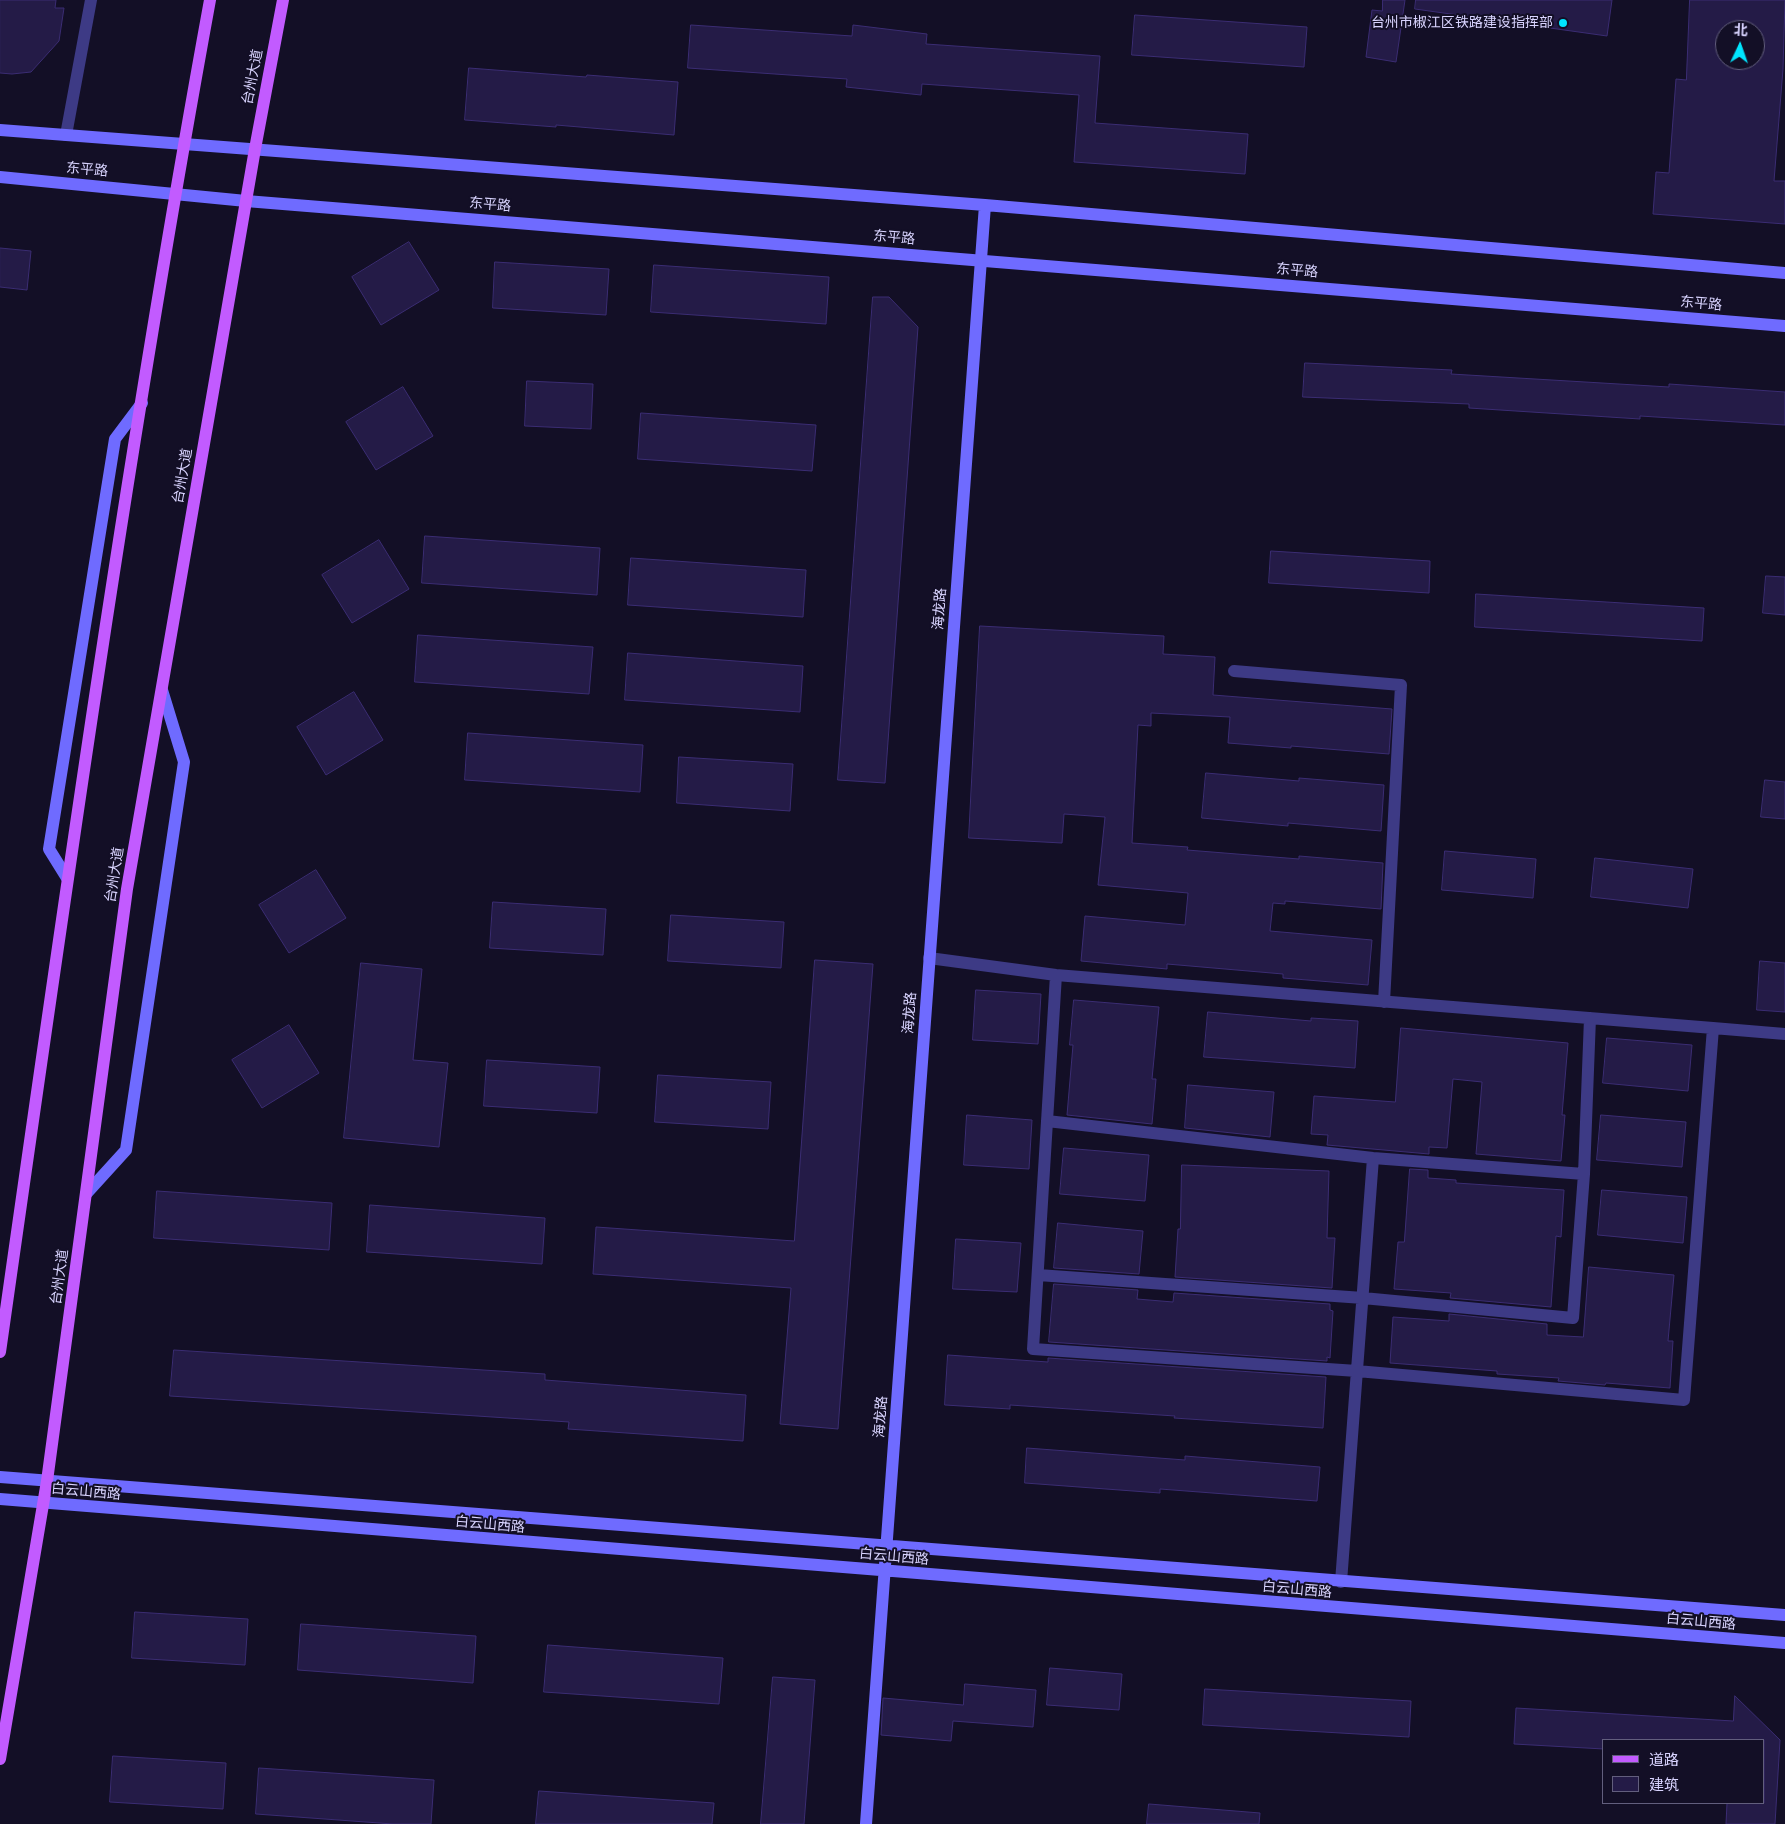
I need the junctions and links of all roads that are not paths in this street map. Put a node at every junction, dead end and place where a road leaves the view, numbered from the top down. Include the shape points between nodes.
1 (91, 0) edge
2 (210, 0) edge
3 (283, 0) edge
4 (0, 130) edge
5 (66, 135) junction
6 (183, 143) junction
7 (255, 149) junction
8 (0, 177) edge
9 (174, 192) junction
10 (246, 201) junction
11 (985, 204) junction
12 (980, 260) junction
13 (1785, 273) edge
14 (1785, 326) edge
15 (142, 403) junction
16 (1234, 671) dead end
17 (162, 690) junction
18 (67, 878) junction
19 (929, 958) junction
20 (1056, 975) junction
21 (1384, 1002) junction
22 (1590, 1018) junction
23 (1713, 1028) junction
24 (1785, 1034) edge
25 (1047, 1121) junction
26 (1373, 1158) junction
27 (1584, 1174) junction
28 (86, 1194) junction
29 (1038, 1275) junction
30 (1363, 1298) junction
31 (0, 1352) edge
32 (1357, 1371) junction
33 (0, 1478) edge
34 (47, 1481) junction
35 (0, 1500) edge
36 (44, 1504) junction
37 (887, 1546) junction
38 (884, 1572) junction
39 (1341, 1582) junction
40 (1785, 1615) edge
41 (1785, 1643) edge
42 (0, 1759) edge
43 (866, 1824) edge

1 - 5 street
2 - 6 main road
3 - 7 main road, 台州大道
4 - 5 main road
5 - 6 main road
6 - 7 main road
6 - 9 main road
7 - 10 main road, 台州大道
7 - 11 main road
8 - 9 main road, 东平路
9 - 10 main road, 东平路
9 - 15 main road
10 - 12 main road, 东平路
10 - 17 main road, 台州大道
11 - 12 main road, 海龙路
11 - 13 main road
12 - 14 main road, 东平路
12 - 19 main road, 海龙路
15 - 18 main road
15 - 18 main road via 115,439 49,849
16 - 21 street via 1402,685
17 - 28 main road, 台州大道 via 127,889
17 - 28 main road via 184,762 126,1150
18 - 31 main road
19 - 20 street
19 - 37 main road, 海龙路
20 - 21 street
20 - 25 street
21 - 22 street
22 - 23 street
22 - 27 street
23 - 24 street
23 - 32 street via 1684,1400
25 - 26 street
25 - 29 street
26 - 27 street
26 - 30 street
27 - 30 street via 1573,1318
28 - 34 main road, 台州大道
29 - 30 street
29 - 32 street via 1034,1349
30 - 32 street
32 - 39 street
33 - 34 main road, 白云山西路
34 - 36 main road, 台州大道
34 - 37 main road, 白云山西路
35 - 36 main road, 白云山西路
36 - 38 main road, 白云山西路
36 - 42 main road, 台州大道
37 - 38 main road, 海龙路
37 - 39 main road, 白云山西路
38 - 41 main road, 白云山西路
38 - 43 main road, 海龙路
39 - 40 main road, 白云山西路

